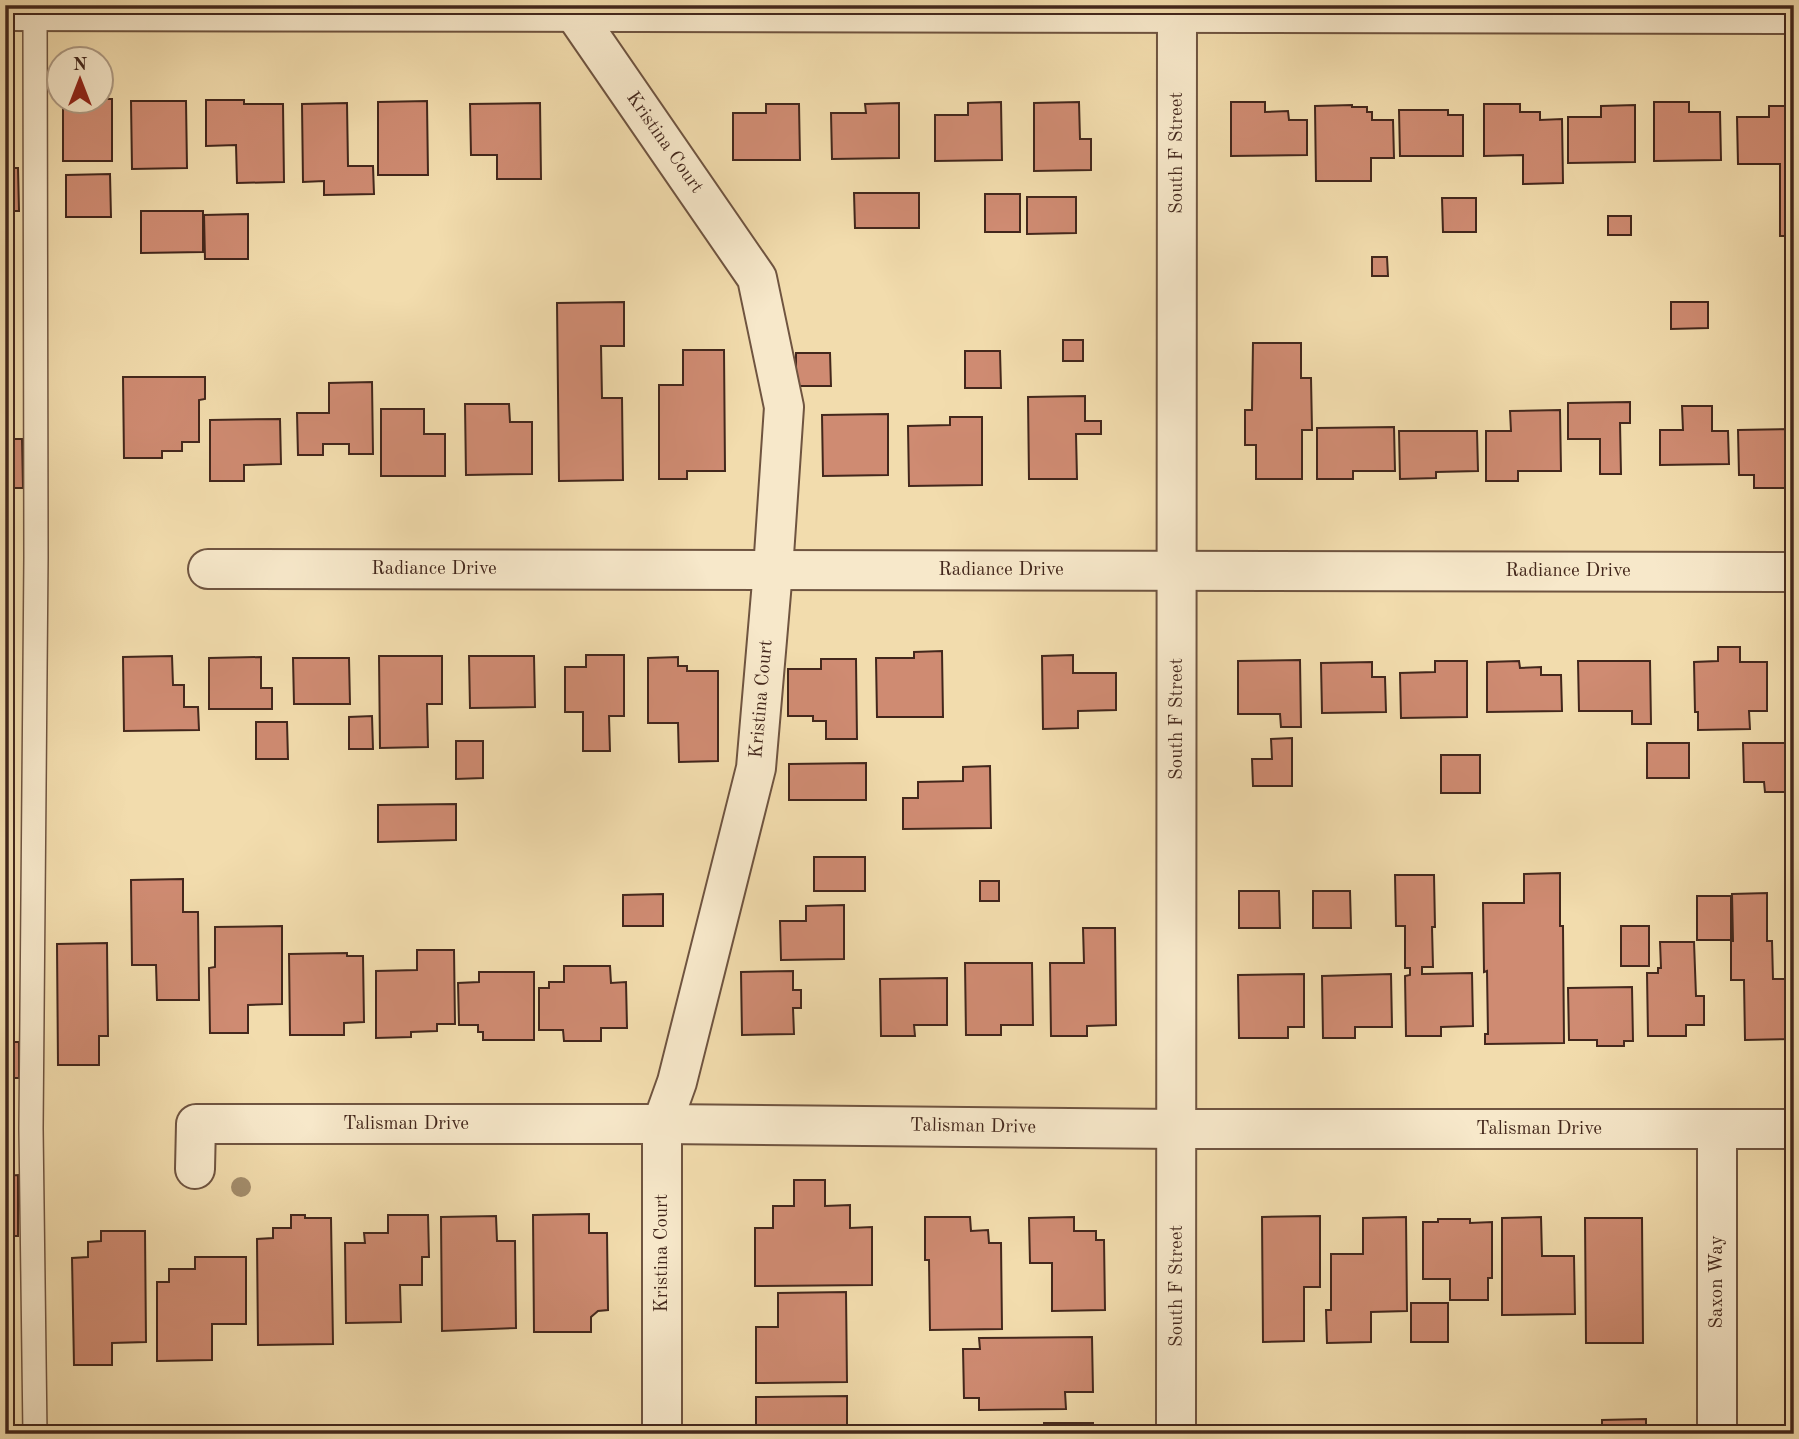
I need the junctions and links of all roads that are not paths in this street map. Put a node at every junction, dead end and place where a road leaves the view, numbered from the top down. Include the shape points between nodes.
1 (571, 9) edge
2 (1177, 9) edge
3 (20, 11) edge
4 (1794, 14) edge
5 (208, 569) dead end
6 (773, 570) junction
7 (1177, 570) junction
8 (1794, 572) edge
9 (662, 1124) junction
10 (1177, 1129) junction
11 (1717, 1129) junction
12 (1794, 1129) edge
13 (195, 1169) dead end
14 (35, 1434) edge
15 (662, 1434) edge
16 (1176, 1434) edge
17 (1717, 1434) edge

1 - 2 street
1 - 3 street
1 - 6 street, Kristina Court via 757,278 784,407
2 - 4 street
2 - 7 street, South F Street
3 - 14 lane via 36,571
5 - 6 street, Radiance Drive
6 - 7 street, Radiance Drive
6 - 9 street, Kristina Court via 756,768 677,1082
7 - 8 street, Radiance Drive
7 - 10 street, South F Street
9 - 10 street, Talisman Drive
9 - 13 street, Talisman Drive via 196,1124
9 - 15 street, Kristina Court
10 - 11 street, Talisman Drive
10 - 16 street, South F Street
11 - 12 street, Talisman Drive
11 - 17 street, Saxon Way

